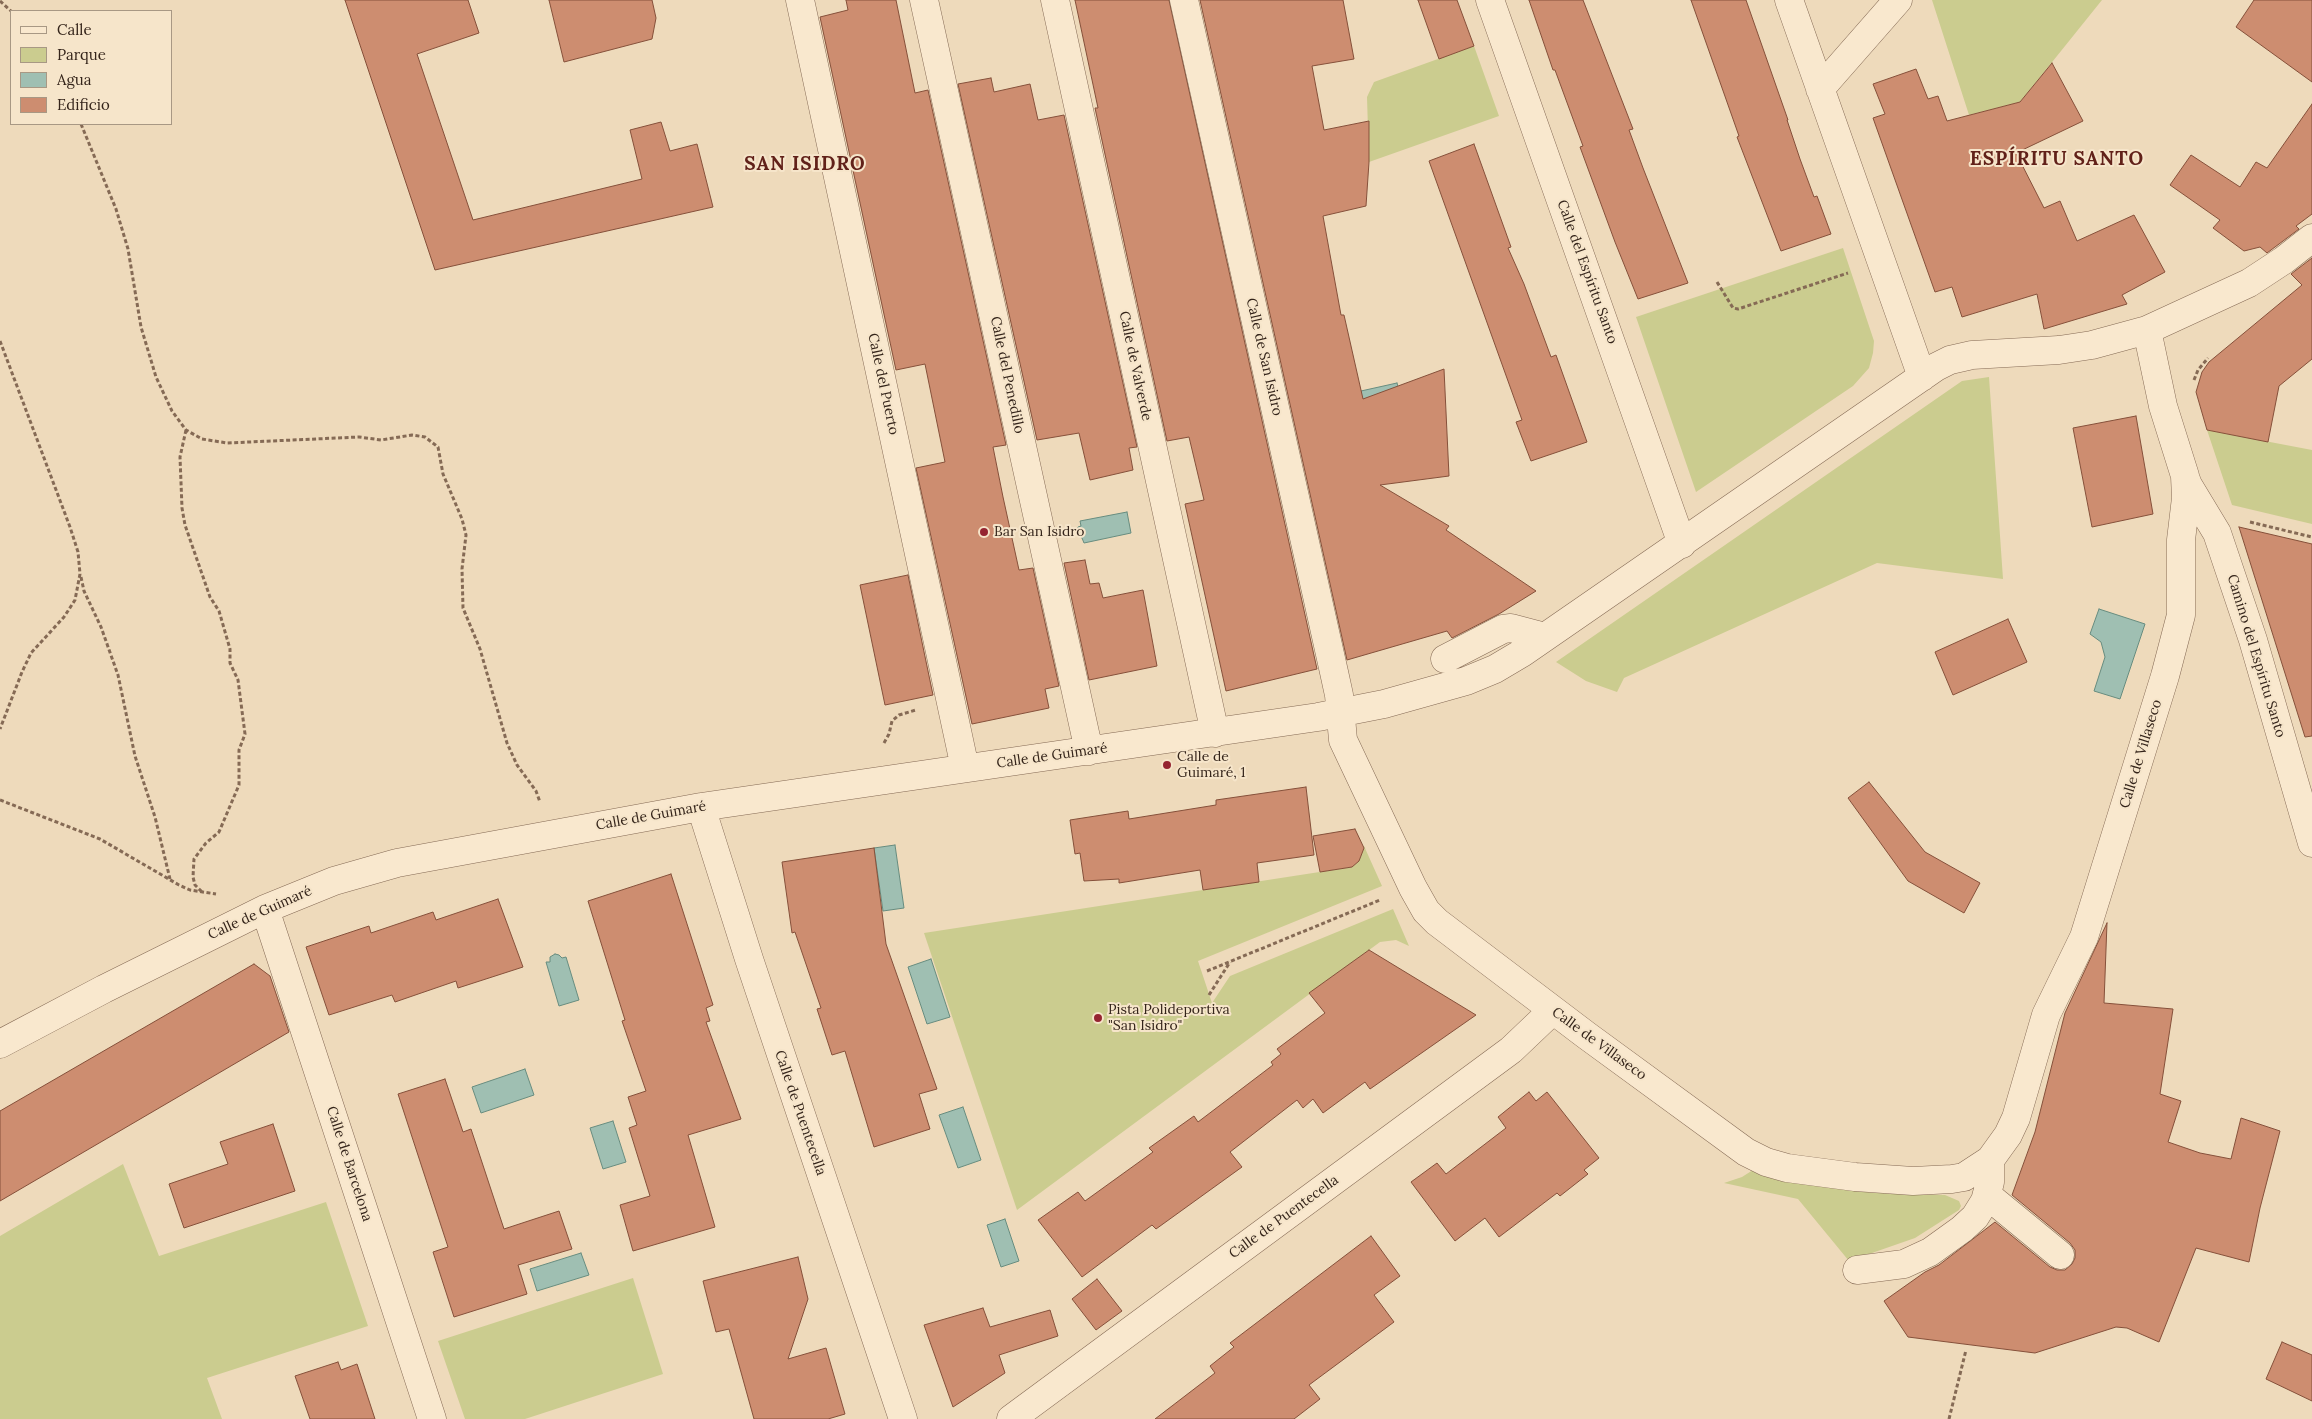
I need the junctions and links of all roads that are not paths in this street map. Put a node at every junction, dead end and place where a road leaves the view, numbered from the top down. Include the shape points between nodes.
1 (800, 0) edge
2 (924, 0) edge
3 (1054, 0) edge
4 (1184, 0) edge
5 (1490, 0) edge
6 (1789, 0) edge
7 (1898, 0) edge
8 (1820, 89) junction
9 (2312, 238) edge
10 (2147, 330) junction
11 (1922, 377) junction
12 (2184, 476) junction
13 (1682, 544) junction
14 (1545, 638) junction
15 (1445, 659) dead end
16 (1340, 714) junction
17 (1215, 733) junction
18 (1089, 750) junction
19 (965, 768) junction
20 (701, 807) junction
21 (2312, 843) edge
22 (265, 909) junction
23 (1552, 1011) junction
24 (0, 1044) edge
25 (1990, 1160) junction
26 (1987, 1195) junction
27 (2060, 1255) dead end
28 (1857, 1270) dead end
29 (432, 1419) edge
30 (903, 1419) edge
31 (1011, 1419) edge

1 - 19 street, Calle del Puerto
2 - 18 street, Calle del Penedillo
3 - 17 street, Calle de Valverde
4 - 16 street, Calle de San Isidro via 1334,672
5 - 13 street, Calle del Espíritu Santo
6 - 8 street
7 - 8 street
8 - 11 street
9 - 10 street via 2254,279
10 - 11 street via 2059,350 1964,356 1950,360
10 - 12 street, Calle de Villaseco via 2163,406
11 - 13 street
12 - 21 street, Camino del Espíritu Santo via 2217,533 2253,640
12 - 25 street, Calle de Villaseco via 2182,606 2165,676 2084,937 2046,1015 2016,1118
13 - 14 street
14 - 15 street via 1511,628 1503,629
14 - 16 street via 1474,678
16 - 17 street, Calle de Guimaré
16 - 23 street, Calle de Villaseco via 1343,740 1349,756 1426,911
17 - 18 street, Calle de Guimaré
18 - 19 street, Calle de Guimaré
19 - 20 street, Calle de Guimaré
20 - 22 street, Calle de Guimaré via 396,863 334,881
20 - 30 street, Calle de Puentecella
22 - 24 street, Calle de Guimaré via 104,988
22 - 29 street, Calle de Barcelona
23 - 25 street, Calle de Villaseco via 1746,1152 1766,1162 1818,1173 1939,1181 1964,1177
23 - 31 street, Calle de Puentecella via 1504,1054
25 - 26 street
26 - 27 street
26 - 28 street via 1975,1217 1930,1252 1888,1268

